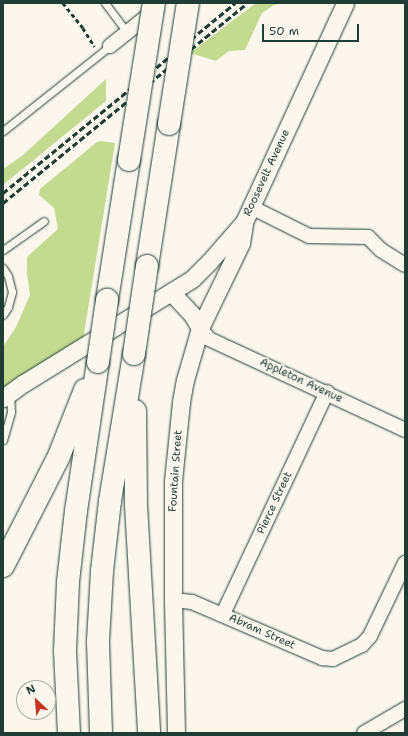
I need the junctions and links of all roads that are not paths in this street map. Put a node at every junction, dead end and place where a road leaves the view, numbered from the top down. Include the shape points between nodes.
1 (105, 3) edge
2 (154, 3) edge
3 (163, 3) edge
4 (188, 3) edge
5 (346, 3) edge
6 (127, 32) junction
7 (104, 50) joint
8 (3, 131) edge
9 (248, 214) junction
10 (44, 221) dead end
11 (3, 250) edge
12 (405, 265) edge
13 (3, 268) edge
14 (171, 292) junction
15 (3, 315) edge
16 (200, 328) junction
17 (134, 354) junction
18 (98, 362) junction
19 (327, 392) junction
20 (6, 395) edge
21 (405, 430) edge
22 (3, 440) edge
23 (405, 563) edge
24 (3, 566) edge
25 (173, 600) junction
26 (222, 614) junction
27 (405, 710) edge
28 (69, 733) edge
29 (101, 733) edge
30 (149, 733) edge
31 (176, 733) edge
32 (364, 733) edge

1 - 6 lane
2 - 18 highway, bridge
3 - 6 street
4 - 17 highway, bridge
5 - 9 street, Roosevelt Avenue
6 - 7 street
7 - 8 lane
9 - 12 street via 309,236 368,237 381,250
9 - 14 street, Roosevelt Avenue via 210,262 192,279
9 - 16 street, Fountain Street via 241,243
10 - 11 lane
13 - 15 lane via 12,292
14 - 16 street via 193,316
14 - 20 street, Roosevelt Avenue
16 - 19 street, Appleton Avenue via 209,339
16 - 25 street, Fountain Street via 185,380 174,474
17 - 29 highway via 110,501 101,578 98,641
17 - 30 highway via 136,484
18 - 24 highway via 77,407 59,456
18 - 28 highway via 68,582 65,652
19 - 21 street, Appleton Avenue
19 - 26 street, Pierce Street
20 - 22 lane via 11,412
23 - 26 street, Abram Street via 370,636 362,645 333,659 322,658
25 - 26 street, Abram Street via 192,602
25 - 31 street, Fountain Street
27 - 32 street

